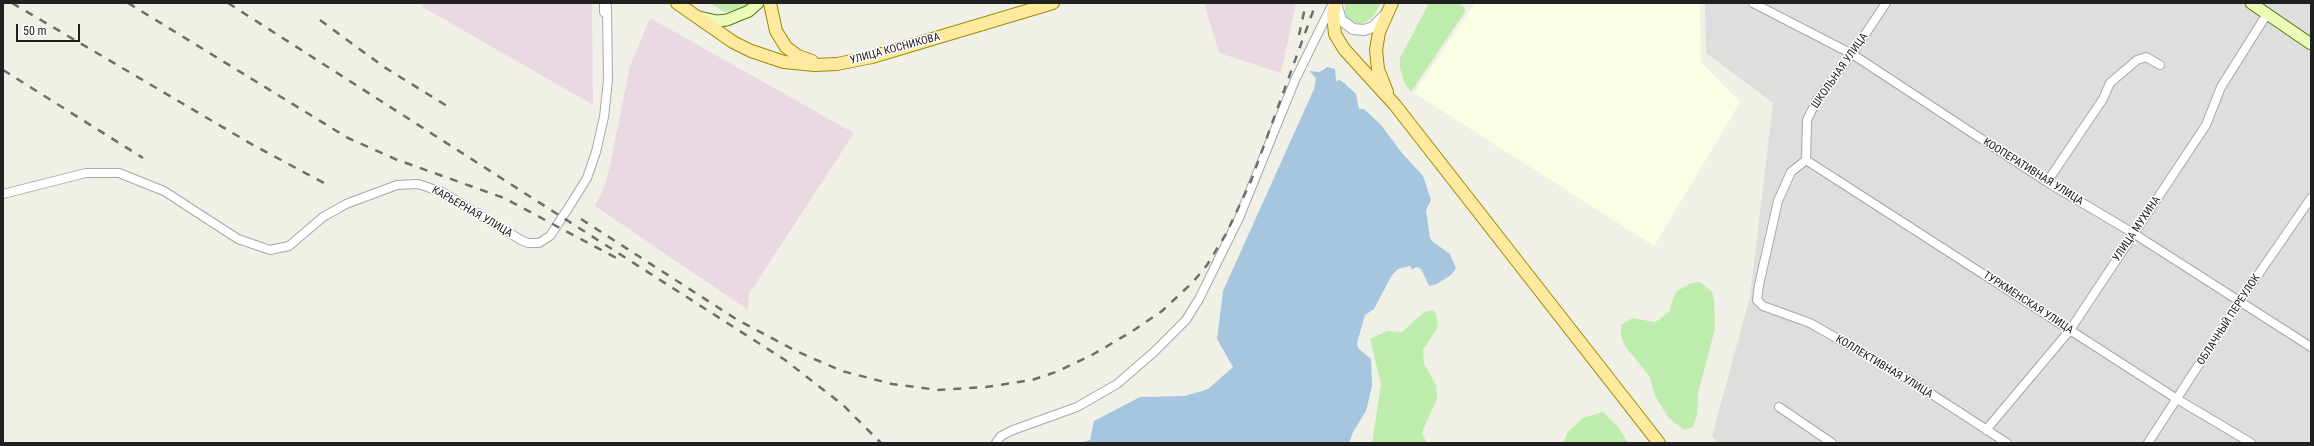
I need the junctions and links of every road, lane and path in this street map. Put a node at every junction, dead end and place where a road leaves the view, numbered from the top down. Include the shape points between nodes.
1 (611, 3) edge
2 (677, 3) edge
3 (758, 3) edge
4 (770, 3) edge
5 (1053, 3) edge
6 (1335, 3) edge
7 (1392, 3) edge
8 (1752, 3) edge
9 (1886, 3) edge
10 (2251, 3) edge
11 (606, 6) edge
12 (1386, 14) junction
13 (2267, 14) junction
14 (696, 16) junction
15 (2311, 44) edge
16 (1852, 54) junction
17 (837, 64) junction
18 (2160, 65) dead end
19 (1395, 105) junction
20 (1806, 160) junction
21 (2047, 182) junction
22 (3, 194) edge
23 (2311, 198) edge
24 (2133, 234) junction
25 (2240, 301) junction
26 (2070, 330) junction
27 (2311, 347) edge
28 (2177, 399) junction
29 (1779, 407) dead end
30 (1986, 430) junction
31 (996, 443) edge
32 (1659, 443) edge
33 (1832, 443) edge
34 (2007, 443) edge
35 (2148, 443) edge
36 (2251, 443) edge

1 - 11 street
2 - 14 main road, УЛИЦА КОСНИКОВА
3 - 14 main road via 749,11 727,20 717,21
4 - 17 main road via 776,31 786,47 798,56 810,60
5 - 17 main road, УЛИЦА КОСНИКОВА via 879,55
6 - 12 street via 1340,20 1353,30 1374,27
6 - 19 main road via 1334,24 1339,41
6 - 31 street via 1295,80 1239,218 1186,320 1117,384 1077,407 1013,430 1001,436
7 - 12 main road
8 - 16 street, КООПЕРАТИВНАЯ УЛИЦА
9 - 16 street, ШКОЛЬНАЯ УЛИЦА
10 - 13 main road
11 - 22 street, КАРЬЕРНАЯ УЛИЦА via 608,80 603,123 596,152 587,178 550,236 540,242 528,243 521,240 442,192 418,184 397,185 340,206 323,216 289,246 270,250 238,239 164,191 119,173 86,174
12 - 19 main road via 1378,37 1376,59 1380,78
13 - 15 main road
13 - 24 street, УЛИЦА МУХИНА via 2221,87 2206,125
14 - 17 main road, УЛИЦА КОСНИКОВА via 733,42 768,57 799,64
16 - 20 street, ШКОЛЬНАЯ УЛИЦА via 1817,100 1807,120
16 - 21 street, КООПЕРАТИВНАЯ УЛИЦА
18 - 21 street via 2146,57 2137,60 2110,83 2103,99
19 - 32 main road
20 - 26 street, ТУРКМЕНСКАЯ УЛИЦА
20 - 30 street, КОЛЛЕКТИВНАЯ УЛИЦА via 1791,172 1778,201 1758,300 1763,306 1810,323 1913,382
21 - 24 street, КООПЕРАТИВНАЯ УЛИЦА
23 - 25 street, ОБЛАЧНЫЙ ПЕРЕУЛОК
24 - 25 street, КООПЕРАТИВНАЯ УЛИЦА
24 - 26 street, УЛИЦА МУХИНА
25 - 27 street, КООПЕРАТИВНАЯ УЛИЦА
25 - 28 street, ОБЛАЧНЫЙ ПЕРЕУЛОК
26 - 28 street, ТУРКМЕНСКАЯ УЛИЦА
26 - 30 street, УЛИЦА МУХИНА
28 - 35 street, ОБЛАЧНЫЙ ПЕРЕУЛОК
28 - 36 street, ТУРКМЕНСКАЯ УЛИЦА
29 - 33 street
30 - 34 street, КОЛЛЕКТИВНАЯ УЛИЦА

